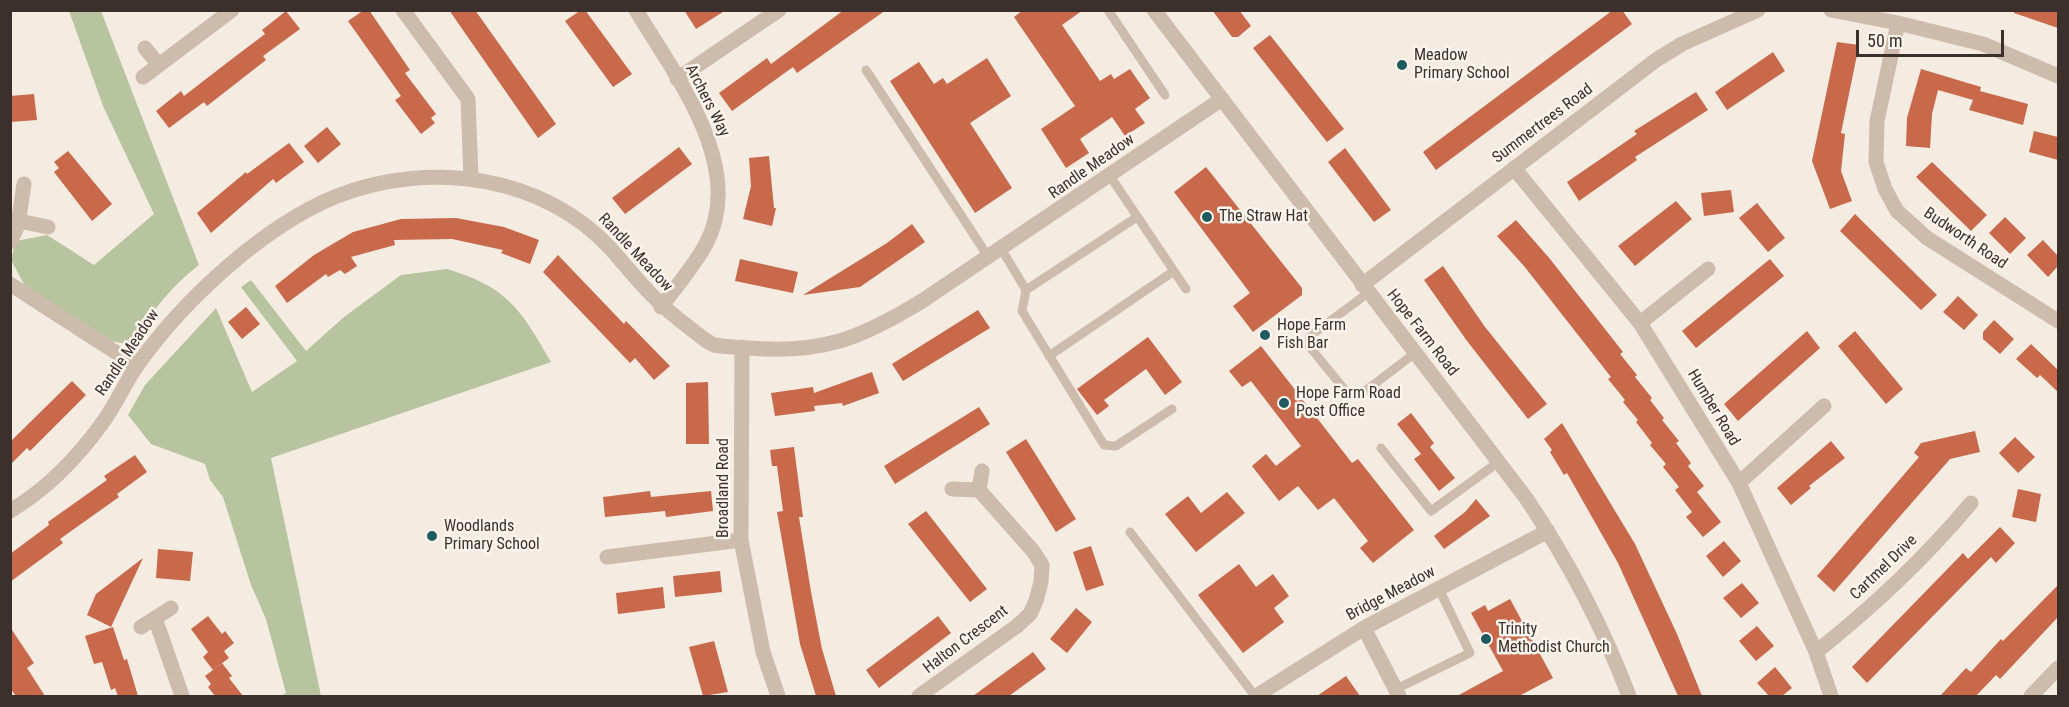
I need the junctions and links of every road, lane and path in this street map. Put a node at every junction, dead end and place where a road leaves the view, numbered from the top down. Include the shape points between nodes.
1 (232, 10) edge
2 (403, 10) edge
3 (636, 10) edge
4 (778, 10) edge
5 (1154, 10) edge
6 (1758, 10) edge
7 (1832, 10) edge
8 (1109, 11) edge
9 (1898, 23) junction
10 (145, 48) dead end
11 (159, 65) junction
12 (866, 70) dead end
13 (2058, 76) edge
14 (143, 77) dead end
15 (677, 79) junction
16 (1165, 95) dead end
17 (1222, 99) junction
18 (1514, 168) junction
19 (1110, 176) junction
20 (471, 177) junction
21 (24, 184) dead end
22 (1137, 217) junction
23 (19, 221) junction
24 (48, 227) dead end
25 (10, 242) edge
26 (1002, 250) junction
27 (989, 258) junction
28 (1708, 269) dead end
29 (1174, 271) junction
30 (10, 284) edge
31 (1186, 289) dead end
32 (1365, 289) junction
33 (1026, 290) junction
34 (661, 307) junction
35 (2058, 321) edge
36 (1640, 323) junction
37 (742, 347) junction
38 (1416, 354) junction
39 (1049, 356) junction
40 (137, 366) junction
41 (1824, 406) dead end
42 (1172, 408) dead end
43 (1381, 448) dead end
44 (1500, 461) junction
45 (982, 471) dead end
46 (1739, 483) junction
47 (952, 489) dead end
48 (979, 490) junction
49 (1971, 503) dead end
50 (10, 511) edge
51 (1548, 531) junction
52 (1130, 532) dead end
53 (741, 540) junction
54 (607, 557) dead end
55 (1439, 589) junction
56 (171, 608) dead end
57 (155, 618) junction
58 (141, 627) dead end
59 (1364, 628) junction
60 (1816, 652) junction
61 (2058, 668) edge
62 (1397, 693) edge
63 (182, 696) edge
64 (778, 696) edge
65 (919, 696) edge
66 (1255, 696) edge
67 (1629, 696) edge
68 (1831, 696) edge
69 (2031, 696) edge

1 - 11 street
2 - 20 street via 468,99
3 - 15 street, Archers Way
4 - 15 street
5 - 17 street, Hope Farm Road
6 - 18 street, Summertrees Road via 1665,55
7 - 9 street
8 - 16 lane
9 - 13 street via 1983,44
9 - 35 street, Budworth Road via 1877,121 1876,162 1885,189 1897,211 1927,238
10 - 11 street
11 - 14 street
12 - 27 lane
15 - 34 street, Archers Way via 710,141 720,196 707,243
17 - 19 street, Randle Meadow
17 - 32 street, Hope Farm Road
18 - 32 street, Summertrees Road
18 - 36 street, Humber Road
19 - 22 lane
19 - 26 street, Randle Meadow
20 - 34 street, Randle Meadow via 539,197 581,221
20 - 40 street, Randle Meadow via 428,176 368,187 337,196 303,213 244,253 175,316
21 - 23 street
22 - 29 lane
22 - 33 lane
23 - 24 street
23 - 25 street
26 - 27 street, Randle Meadow
26 - 33 lane
27 - 37 street, Randle Meadow via 876,329 858,336 829,346 772,350
28 - 36 street
29 - 31 lane
29 - 39 lane
30 - 40 street
32 - 38 street, Hope Farm Road
32 - 38 lane via 1310,336 1309,346 1349,395 1360,395
33 - 39 lane via 1022,311
34 - 37 street, Randle Meadow via 712,344
36 - 46 street, Humber Road
37 - 53 street, Broadland Road
38 - 44 street, Hope Farm Road
39 - 42 lane via 1104,445 1116,446
40 - 50 street, Randle Meadow via 104,421 78,453 55,478
41 - 46 street
43 - 44 lane via 1431,511
44 - 51 street, Hope Farm Road
45 - 48 street
46 - 60 street, Humber Road
47 - 48 street
48 - 65 street, Halton Crescent via 1042,565 1036,601 1030,614 1017,626
49 - 60 street, Cartmel Drive via 1909,571
51 - 55 street, Bridge Meadow
51 - 67 street, Hope Farm Road via 1588,604
52 - 66 lane
53 - 54 street
53 - 64 street, Broadland Road via 763,652
55 - 59 street, Bridge Meadow
55 - 62 lane via 1470,653
56 - 57 street
57 - 58 street
57 - 63 street
59 - 62 street
59 - 66 street, Bridge Meadow
60 - 68 street, Humber Road
61 - 69 street

